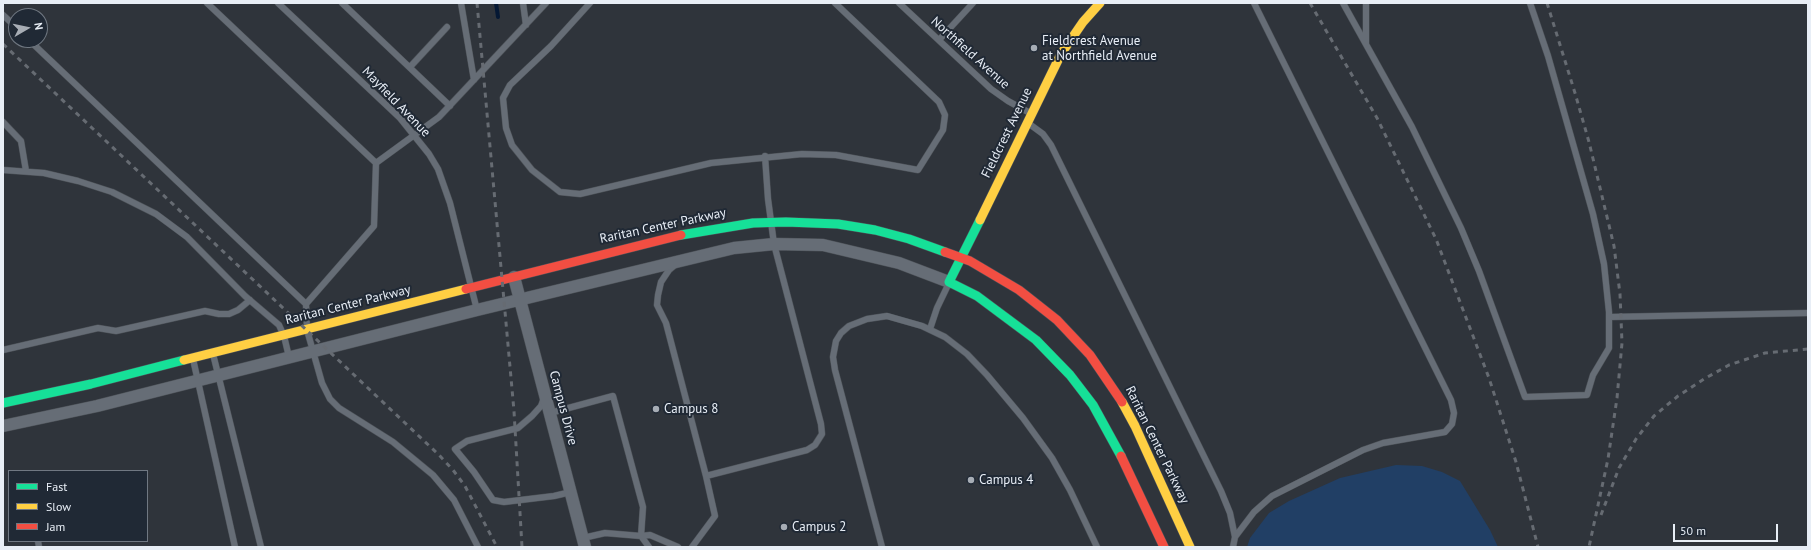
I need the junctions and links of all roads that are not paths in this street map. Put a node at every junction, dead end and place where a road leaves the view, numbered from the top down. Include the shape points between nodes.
1 (208, 3) edge
2 (278, 3) edge
3 (342, 3) edge
4 (461, 3) edge
5 (523, 3) edge
6 (546, 3) edge
7 (590, 3) edge
8 (835, 3) edge
9 (899, 3) edge
10 (973, 3) edge
11 (1100, 3) edge
12 (1254, 3) edge
13 (1343, 3) edge
14 (1366, 3) edge
15 (1530, 3) edge
16 (526, 25) junction
17 (447, 27) dead end
18 (939, 40) junction
19 (1366, 45) junction
20 (37, 48) edge
21 (410, 67) junction
22 (474, 80) junction
23 (450, 106) junction
24 (1030, 113) junction
25 (3, 122) edge
26 (1026, 122) junction
27 (416, 135) junction
28 (764, 156) junction
29 (376, 163) junction
30 (3, 170) edge
31 (26, 171) junction
32 (770, 222) junction
33 (774, 244) junction
34 (688, 258) junction
35 (961, 258) junction
36 (514, 277) junction
37 (950, 282) junction
38 (472, 288) junction
39 (250, 300) junction
40 (520, 300) junction
41 (306, 304) junction
42 (477, 310) junction
43 (1808, 313) edge
44 (1609, 317) junction
45 (930, 329) junction
46 (307, 330) junction
47 (284, 336) junction
48 (3, 350) edge
49 (314, 351) junction
50 (212, 354) junction
51 (289, 357) junction
52 (192, 359) junction
53 (218, 375) junction
54 (198, 380) junction
55 (545, 395) junction
56 (3, 403) edge
57 (550, 413) junction
58 (3, 426) edge
59 (706, 476) junction
60 (571, 492) junction
61 (641, 536) junction
62 (1235, 537) junction
63 (584, 542) edge
64 (235, 547) edge
65 (261, 547) edge
66 (478, 547) edge
67 (649, 547) edge
68 (678, 547) edge
69 (692, 547) edge
70 (882, 547) edge
71 (1097, 547) edge
72 (1164, 547) edge
73 (1190, 547) edge
74 (1233, 547) edge

1 - 29 lane
2 - 27 lane, Mayfield Avenue
3 - 21 lane
4 - 22 lane
5 - 16 lane
6 - 16 lane
7 - 28 lane via 551,46 510,85 503,98 506,128 512,144 532,170 560,192 580,194 711,163
8 - 28 lane via 939,102 945,115 943,130 918,170 836,155
9 - 18 lane, Northfield Avenue
10 - 18 lane
11 - 24 street, Fieldcrest Avenue via 1079,27 1061,54
12 - 62 lane via 1451,400 1454,413 1452,424 1445,432 1383,443 1363,450 1272,496 1254,512
13 - 19 lane
14 - 19 lane
15 - 44 lane via 1597,226
16 - 22 lane
17 - 21 lane
18 - 24 lane, Northfield Avenue via 1000,96
19 - 44 lane via 1422,146 1461,228 1525,397 1587,395 1593,376 1609,348
20 - 41 lane
21 - 23 lane
22 - 23 lane
23 - 27 lane
24 - 26 street, Fieldcrest Avenue
25 - 31 lane via 21,141
26 - 35 street, Fieldcrest Avenue
26 - 62 lane via 1043,134 1051,145 1221,491 1230,513
27 - 29 lane
27 - 38 lane, Mayfield Avenue via 434,161 445,186
28 - 32 lane
29 - 41 lane via 374,226
30 - 31 lane
31 - 39 lane via 56,175 90,184 145,207 187,237
32 - 33 lane
32 - 35 street, Raritan Center Parkway via 813,222 863,228 909,239
32 - 36 street, Raritan Center Parkway via 727,226 679,235
33 - 34 street via 734,248
33 - 37 street via 823,245 848,250
33 - 59 lane via 822,434 815,445 807,450
34 - 40 street
34 - 59 lane via 674,266 665,276 659,289 657,305 666,323
35 - 37 street, Fieldcrest Avenue
35 - 73 street, Raritan Center Parkway via 998,277 1038,305 1065,328 1097,364 1130,416
36 - 38 street, Raritan Center Parkway
36 - 40 street, Campus Drive
37 - 45 lane
37 - 72 street via 977,296 1018,325 1070,375 1110,433
38 - 42 lane, Mayfield Avenue
38 - 46 street, Raritan Center Parkway
39 - 47 lane via 277,323
39 - 48 lane via 229,314 206,311 116,331 98,328
40 - 42 street
40 - 55 street, Campus Drive
41 - 46 lane
42 - 49 street
43 - 44 lane
45 - 70 lane via 893,317 874,317 849,326 841,333 834,347 835,370
45 - 71 lane via 950,340 967,354 1023,418 1062,475
46 - 47 street, Raritan Center Parkway
46 - 49 lane
47 - 50 street, Raritan Center Parkway
47 - 51 lane
49 - 51 street
49 - 66 lane via 322,383 330,399 339,408 393,442 433,474 454,500
50 - 52 street, Raritan Center Parkway
50 - 53 lane
51 - 53 street
52 - 54 lane
52 - 56 street, Raritan Center Parkway
53 - 54 street
53 - 65 lane
54 - 58 street via 64,414
54 - 64 lane
55 - 57 street, Campus Drive
55 - 60 lane via 541,406 522,426 467,441 455,449 493,500 504,502
57 - 60 street, Campus Drive
57 - 61 lane via 613,396 643,507
59 - 69 lane via 715,516
60 - 63 street, Campus Drive
61 - 63 lane via 606,533
61 - 67 lane
61 - 68 lane via 650,535
62 - 74 lane

